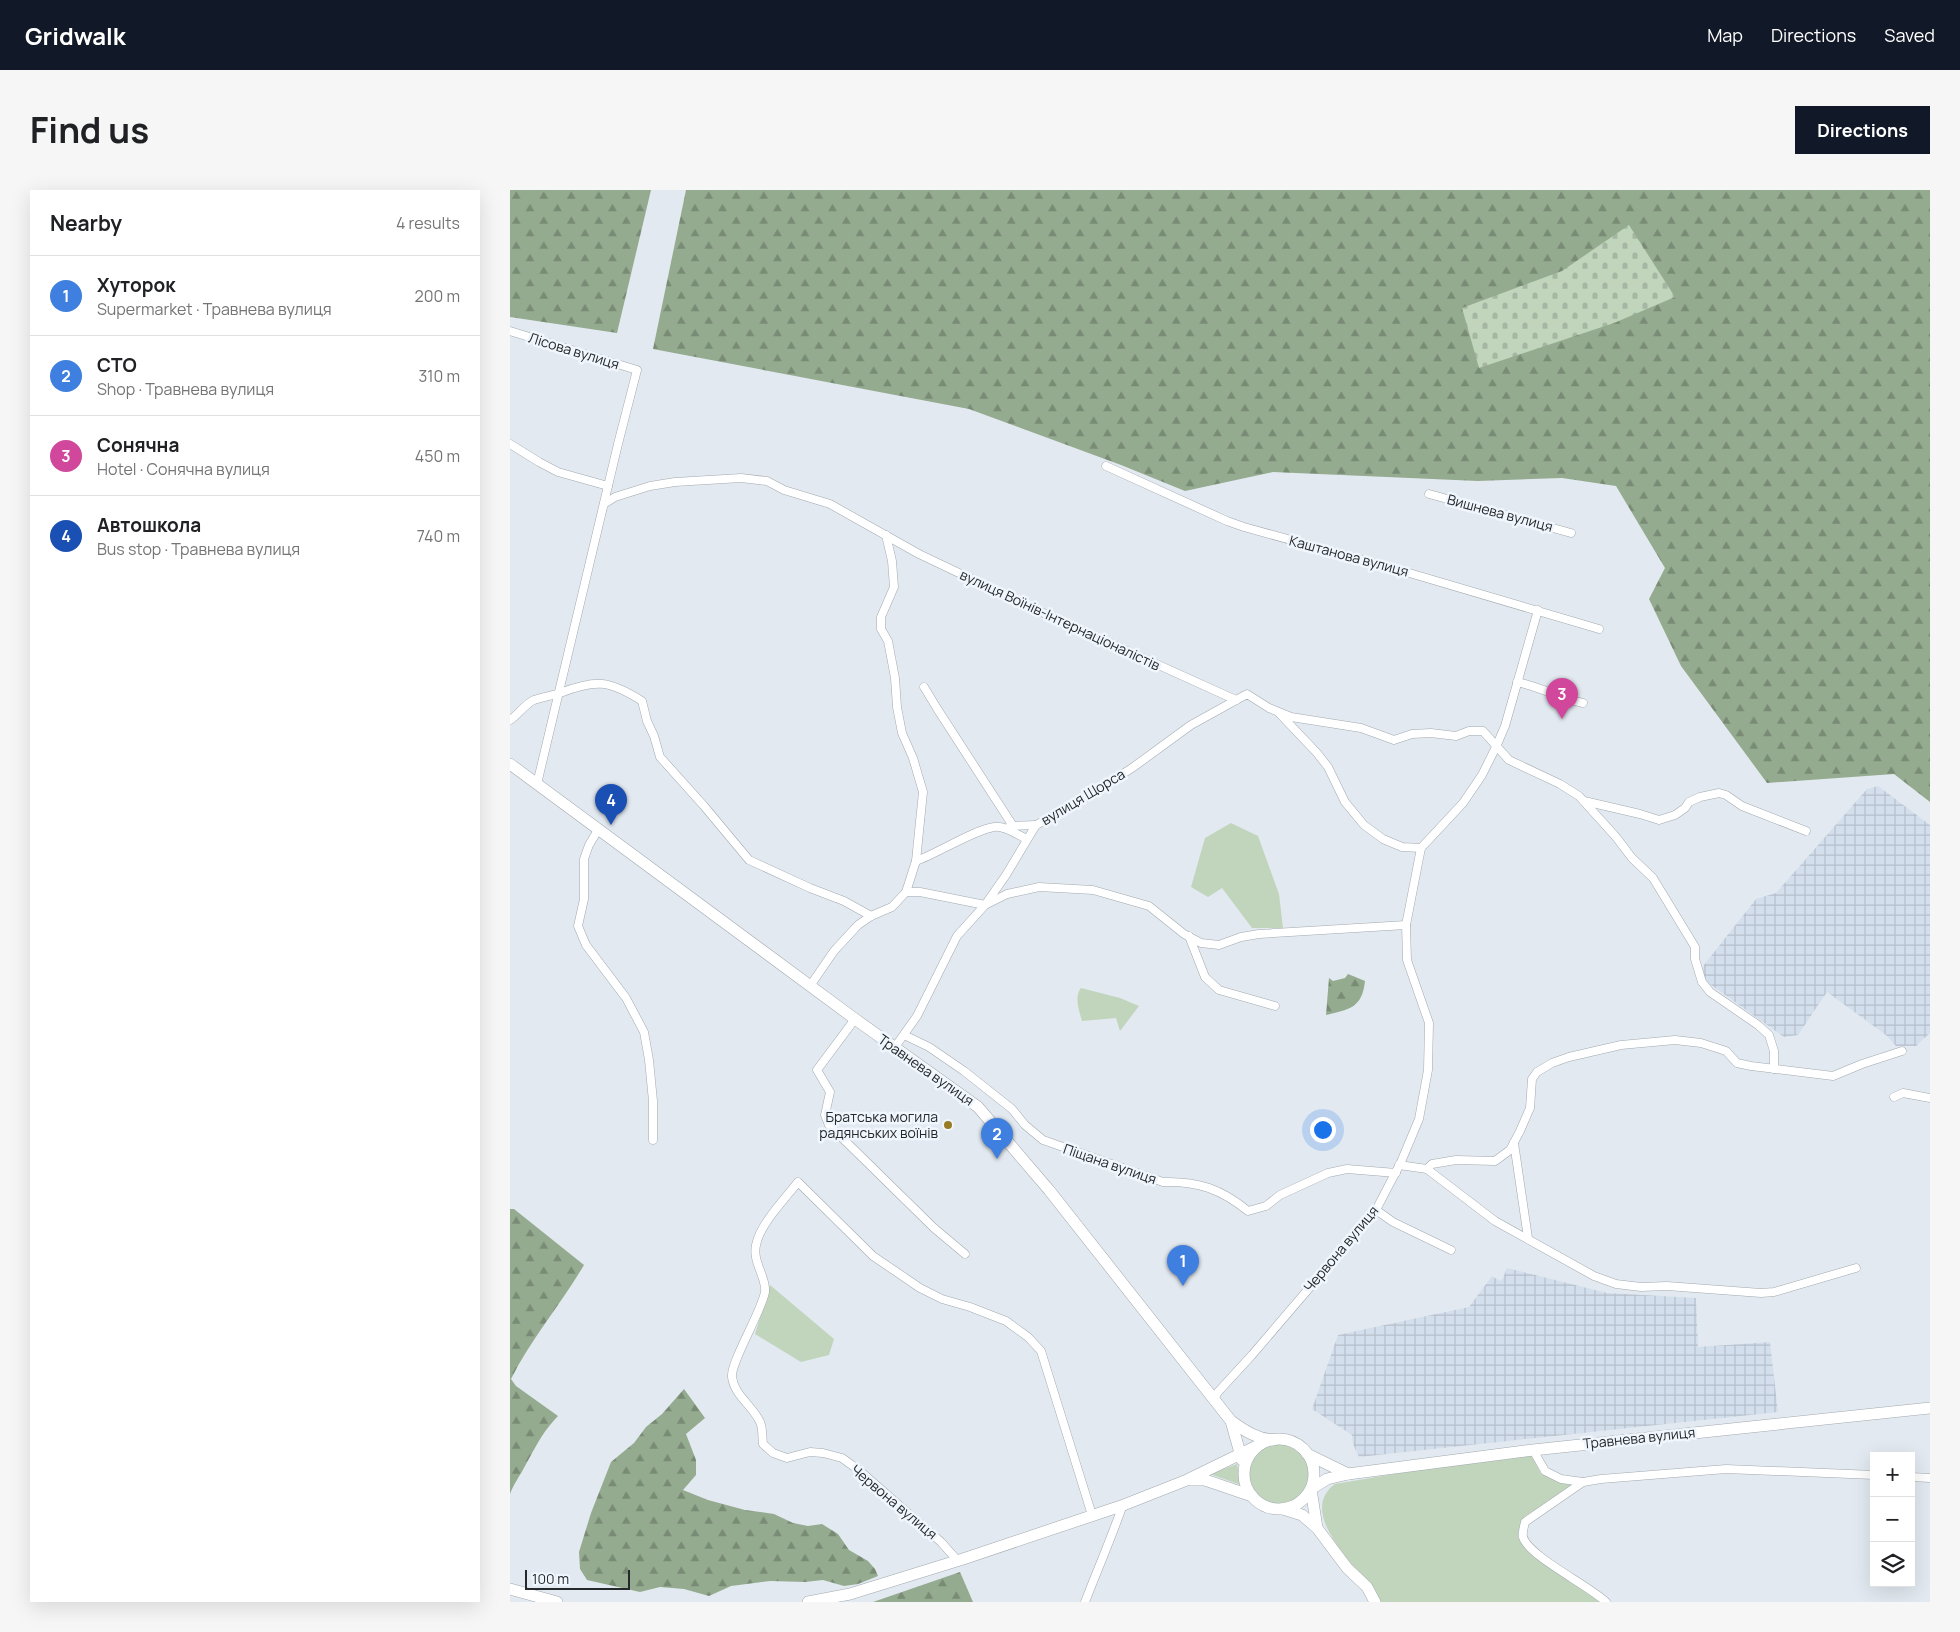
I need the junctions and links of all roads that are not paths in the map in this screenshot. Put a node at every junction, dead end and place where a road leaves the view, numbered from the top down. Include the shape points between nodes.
1 (510, 331) edge
2 (510, 444) edge
3 (1106, 466) dead end
4 (608, 486) junction
5 (1429, 494) dead end
6 (604, 504) junction
7 (1571, 533) dead end
8 (886, 535) junction
9 (1538, 610) junction
10 (1599, 629) dead end
11 (1517, 682) junction
12 (924, 687) dead end
13 (559, 693) junction
14 (1236, 700) junction
15 (1583, 703) dead end
16 (1278, 711) junction
17 (510, 720) edge
18 (1496, 747) junction
19 (510, 764) edge
20 (537, 784) junction
21 (1584, 801) junction
22 (1036, 825) junction
23 (996, 826) junction
24 (1013, 826) junction
25 (598, 830) junction
26 (1806, 830) dead end
27 (1027, 839) junction
28 (1421, 848) junction
29 (916, 861) junction
30 (906, 892) junction
31 (986, 904) junction
32 (871, 916) junction
33 (1406, 925) junction
34 (1189, 936) junction
35 (810, 986) junction
36 (1275, 1006) dead end
37 (855, 1019) junction
38 (904, 1035) junction
39 (895, 1047) junction
40 (1902, 1051) dead end
41 (1774, 1069) junction
42 (1894, 1097) dead end
43 (1930, 1098) edge
44 (653, 1140) dead end
45 (1514, 1143) junction
46 (1399, 1165) junction
47 (1427, 1169) junction
48 (1396, 1173) junction
49 (1376, 1210) junction
50 (1528, 1238) junction
51 (1451, 1250) dead end
52 (964, 1254) dead end
53 (1856, 1268) dead end
54 (1214, 1399) junction
55 (1930, 1408) edge
56 (1231, 1421) junction
57 (1274, 1440) junction
58 (1261, 1444) junction
59 (1533, 1450) junction
60 (1241, 1453) junction
61 (1307, 1454) junction
62 (1244, 1469) junction
63 (1348, 1474) junction
64 (1870, 1475) edge
65 (1915, 1477) edge
66 (1930, 1478) edge
67 (1187, 1480) junction
68 (1583, 1482) junction
69 (1311, 1489) junction
70 (1252, 1496) junction
71 (1121, 1506) junction
72 (1283, 1509) junction
73 (1092, 1515) junction
74 (1317, 1528) junction
75 (957, 1560) junction
76 (510, 1589) edge
77 (557, 1602) edge
78 (808, 1602) edge
79 (1085, 1602) edge
80 (1375, 1602) edge
81 (1606, 1602) edge

1 - 4 street, Лісова вулиця via 637,370
2 - 4 street via 558,472
3 - 9 street, Каштанова вулиця via 1244,527
4 - 6 street
5 - 7 street, Вишнева вулиця
6 - 8 street, вулиця Воїнів-Інтернаціоналістів via 615,497 650,486 756,479 830,504
6 - 13 street
8 - 14 street, вулиця Воїнів-Інтернаціоналістів via 1026,606
8 - 29 street via 894,587 881,617 881,629 888,641 902,733 923,792
9 - 10 street, Каштанова вулиця
9 - 11 street
11 - 15 street
11 - 18 street
12 - 24 street
13 - 17 street via 532,701
13 - 20 street
13 - 32 street via 576,686 603,682 642,701 660,757 749,860
14 - 16 street, вулиця Щорса via 1247,694
14 - 22 street, вулиця Щорса via 1191,725 1079,802
16 - 18 street, вулиця Щорса via 1291,717 1361,728 1394,740 1412,734 1456,736 1469,731 1484,731
16 - 28 street, вулиця Щорса via 1318,753 1345,802 1364,825 1402,848
18 - 21 street via 1509,760 1560,784
18 - 28 street via 1463,802
19 - 20 street, Травнева вулиця
20 - 25 street, Травнева вулиця
21 - 26 street via 1659,820 1675,815 1689,802 1710,794 1726,795 1742,806
21 - 41 street via 1666,897 1695,947 1702,982 1710,992 1769,1035 1774,1051
22 - 24 street
22 - 27 street, вулиця Щорса
23 - 24 street
23 - 27 street
23 - 29 street
25 - 35 street, Травнева вулиця
25 - 44 street via 584,859 584,899 578,926 586,945 626,998 644,1032 653,1101
27 - 31 street, вулиця Щорса
28 - 33 street, Червона вулиця
29 - 30 street
30 - 31 street
30 - 32 street via 892,907
31 - 34 street via 1007,894 1038,887 1094,890 1149,906
31 - 38 street, вулиця Щорса via 957,936
32 - 35 street via 834,951
33 - 34 street via 1259,934 1241,936 1219,945 1201,944
33 - 46 street, Червона вулиця via 1407,960 1429,1023 1428,1070 1419,1119
34 - 36 street via 1205,977 1219,990
35 - 37 street, Травнева вулиця
37 - 39 street, Травнева вулиця
37 - 52 street via 817,1070 830,1092 825,1116 829,1125
38 - 39 street, вулиця Щорса
38 - 48 street, Піщана вулиця via 929,1047 964,1071 1012,1109 1043,1140 1163,1182 1181,1181 1212,1188 1248,1211 1266,1206 1280,1195 1328,1173 1347,1169
39 - 54 street, Травнева вулиця via 978,1107 1049,1190
40 - 41 street via 1833,1076
41 - 45 street via 1737,1063 1726,1051 1701,1043 1675,1040 1621,1045 1570,1057 1552,1063 1532,1079 1530,1108
42 - 43 street via 1904,1093
45 - 47 street via 1495,1161 1456,1160 1432,1164
45 - 50 street
46 - 47 street
46 - 48 street, Червона вулиця
47 - 50 street via 1495,1221
48 - 49 street, Червона вулиця
49 - 51 street via 1393,1222
49 - 54 street, Червона вулиця
50 - 53 street via 1594,1276 1641,1288 1667,1286 1774,1292
54 - 56 street, Травнева вулиця
55 - 59 street, Травнева вулиця
56 - 57 street via 1252,1435
56 - 60 street
57 - 58 street
57 - 61 street via 1295,1443
58 - 60 street
58 - 62 street via 1250,1455
59 - 63 street, Травнева вулиця
59 - 68 street via 1545,1471 1561,1479
60 - 62 street
60 - 67 street
61 - 63 street
61 - 69 street via 1314,1468
62 - 70 street via 1246,1486
63 - 69 street, Травнева вулиця via 1327,1478
64 - 68 street via 1726,1469
65 - 66 street
67 - 70 street via 1205,1480
67 - 71 street
68 - 81 street via 1526,1522 1522,1535 1538,1554
69 - 72 street via 1301,1502
69 - 74 street
70 - 72 street via 1260,1504
71 - 73 street
71 - 79 street via 1111,1540
72 - 74 street via 1302,1515
73 - 75 street
73 - 75 street, Червона вулиця via 1041,1351 1006,1321 942,1299 873,1256 798,1182 763,1228 756,1245 755,1259 765,1291 750,1334 734,1366 731,1376 734,1386 760,1422 762,1444 773,1453 787,1458 810,1452 842,1458 941,1542
74 - 80 street via 1347,1568 1367,1587
75 - 78 street via 850,1594
76 - 77 street

